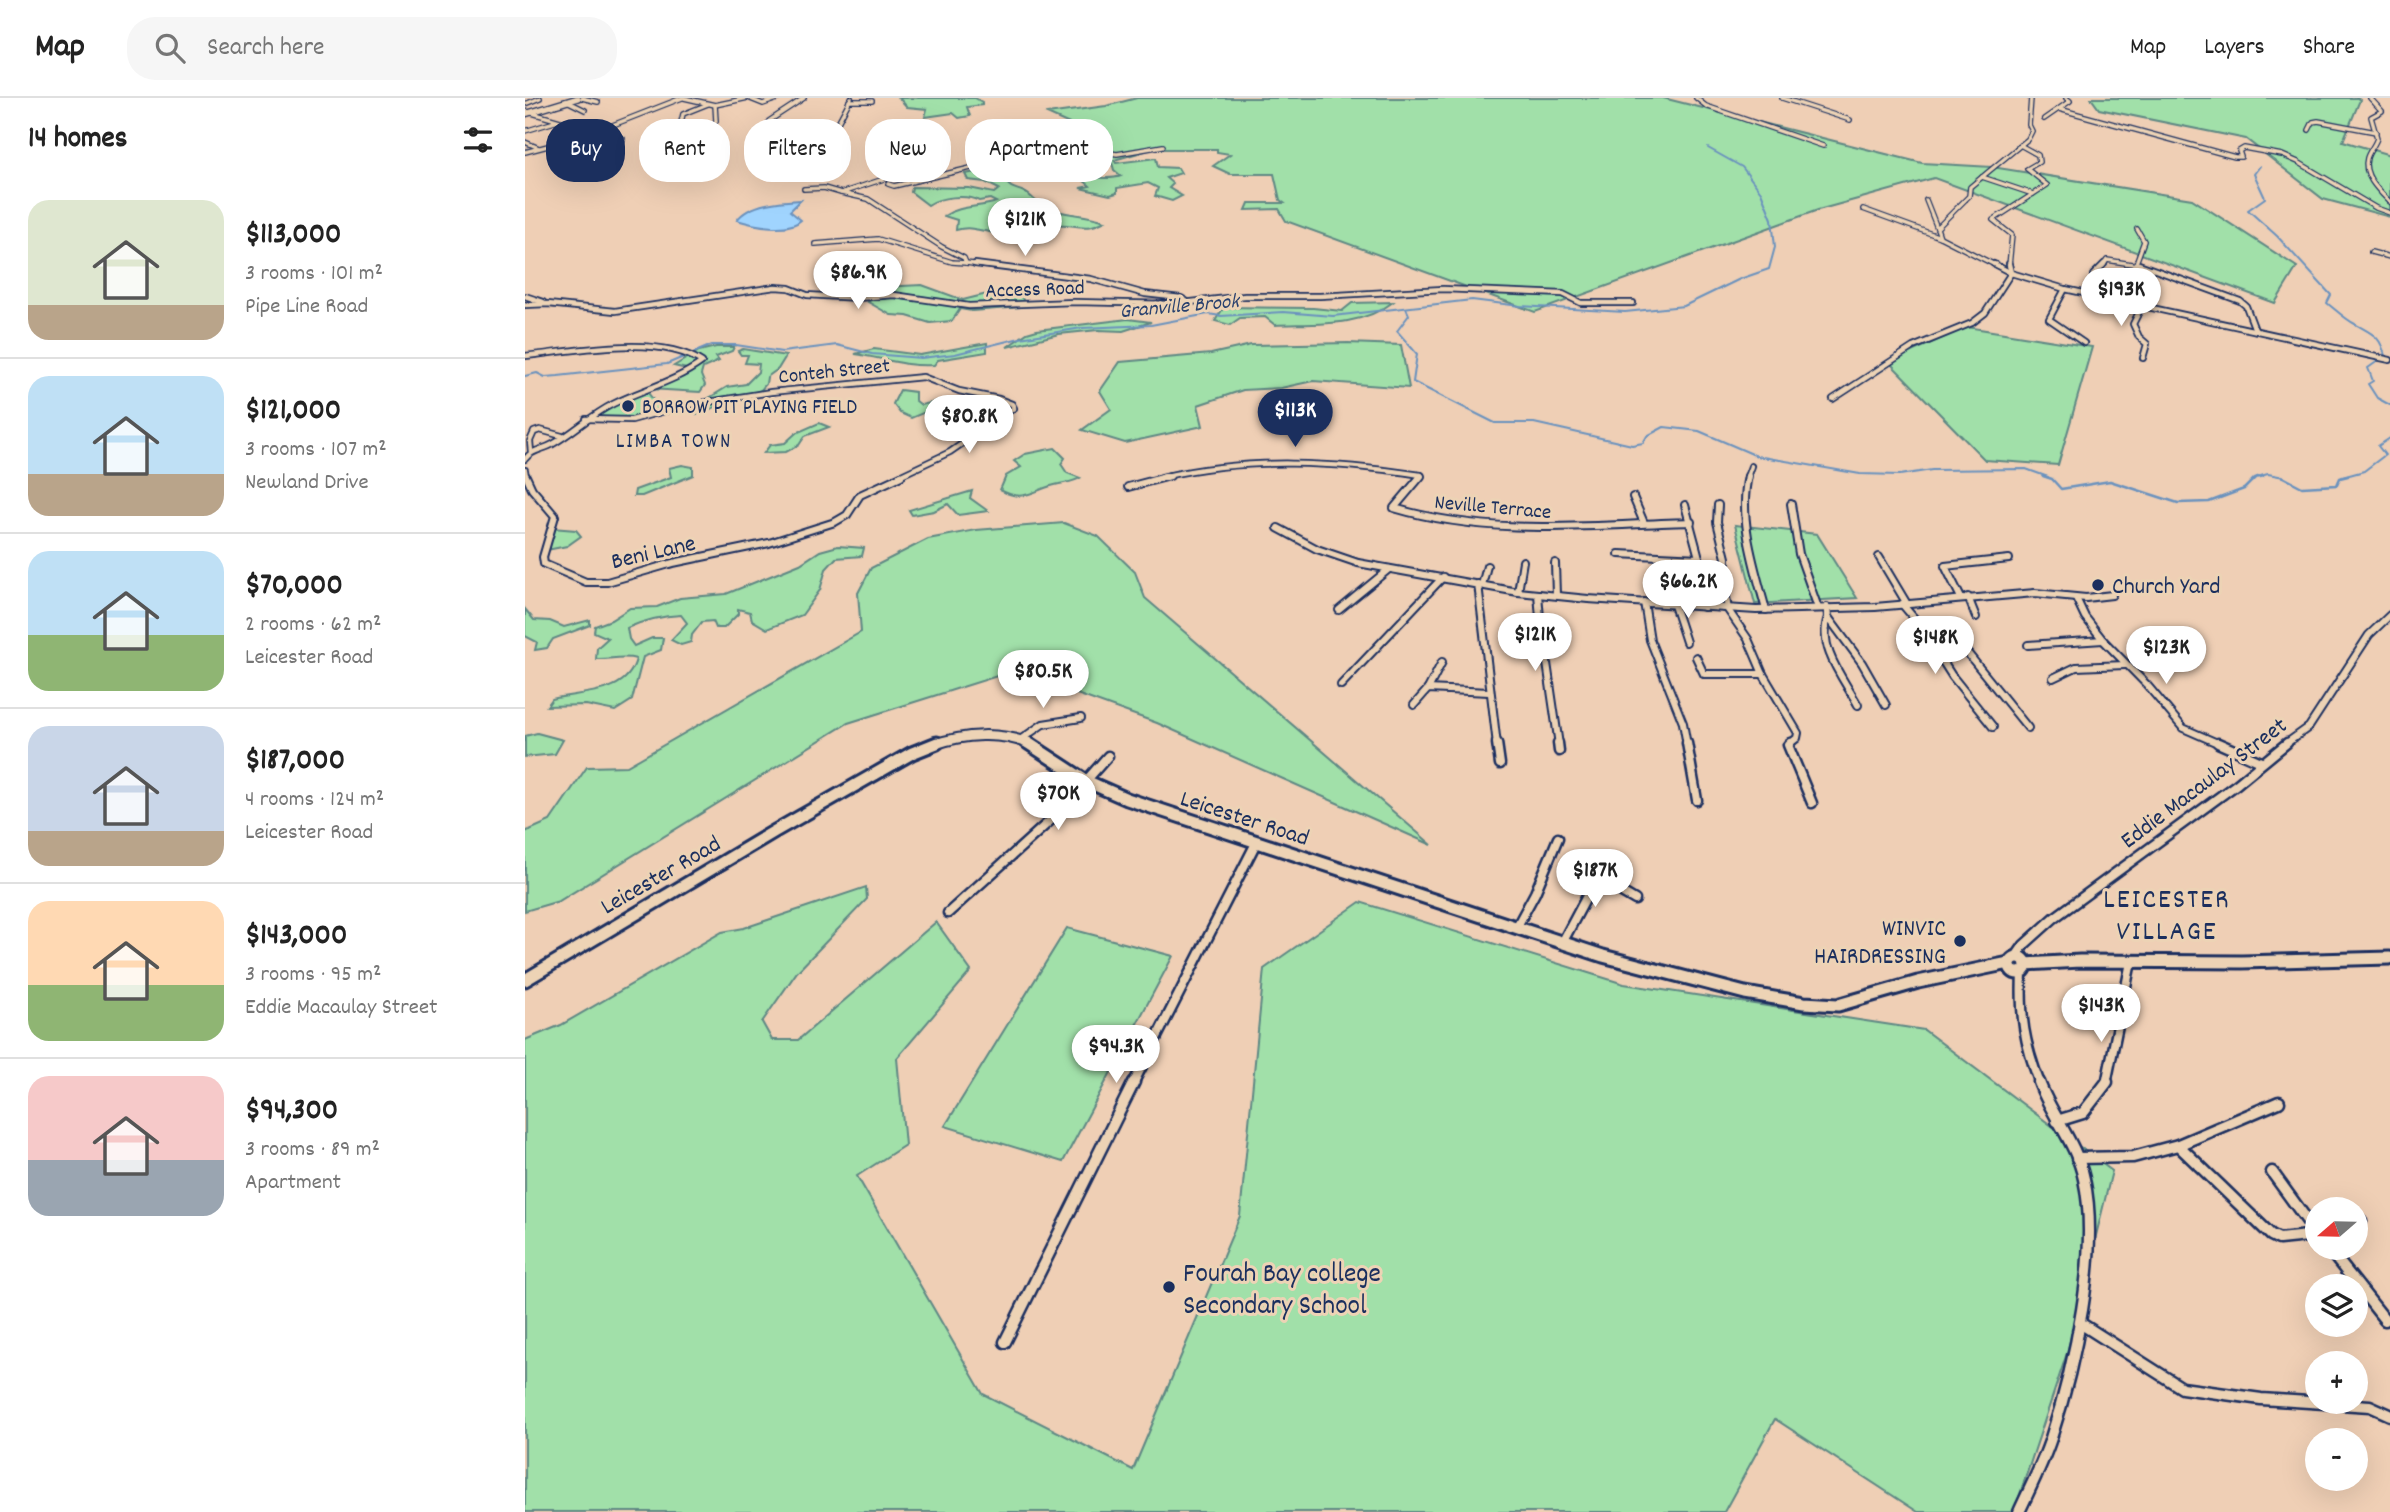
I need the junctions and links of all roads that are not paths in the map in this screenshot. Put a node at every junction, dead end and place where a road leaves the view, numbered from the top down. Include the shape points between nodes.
1 (540, 98) edge
2 (580, 98) edge
3 (683, 98) edge
4 (780, 98) edge
5 (804, 98) edge
6 (1696, 98) edge
7 (1781, 98) edge
8 (2031, 98) edge
9 (2066, 98) edge
10 (2370, 98) edge
11 (850, 100) edge
12 (566, 101) junction
13 (872, 101) dead end
14 (598, 103) dead end
15 (525, 104) edge
16 (709, 104) junction
17 (715, 105) junction
18 (2059, 109) junction
19 (585, 110) dead end
20 (527, 113) edge
21 (550, 119) edge
22 (682, 119) edge
23 (716, 119) edge
24 (770, 119) edge
25 (840, 119) edge
26 (1850, 120) dead end
27 (2043, 120) dead end
28 (625, 121) edge
29 (546, 125) edge
30 (2309, 130) dead end
31 (525, 131) edge
32 (2376, 132) junction
33 (525, 142) edge
34 (2020, 145) junction
35 (1163, 146) dead end
36 (1823, 146) dead end
37 (546, 147) edge
38 (540, 149) junction
39 (525, 152) edge
40 (1982, 177) junction
41 (804, 189) dead end
42 (841, 193) junction
43 (2032, 194) junction
44 (1926, 200) dead end
45 (2390, 202) edge
46 (1863, 209) dead end
47 (2390, 213) edge
48 (1937, 228) junction
49 (2137, 229) dead end
50 (1940, 237) junction
51 (814, 244) dead end
52 (2371, 252) dead end
53 (2390, 257) edge
54 (966, 263) junction
55 (2136, 263) junction
56 (2011, 273) junction
57 (2065, 289) junction
58 (525, 296) edge
59 (2094, 296) junction
60 (1186, 301) junction
61 (544, 302) junction
62 (1633, 303) dead end
63 (525, 305) edge
64 (2142, 306) junction
65 (2255, 330) junction
66 (2084, 343) dead end
67 (525, 356) edge
68 (2143, 358) dead end
69 (2388, 359) edge
70 (1833, 399) dead end
71 (586, 419) junction
72 (562, 436) junction
73 (531, 452) junction
74 (525, 459) edge
75 (1751, 466) dead end
76 (525, 470) edge
77 (1128, 487) dead end
78 (1633, 497) dead end
79 (1791, 504) dead end
80 (1685, 505) dead end
81 (1717, 505) dead end
82 (835, 522) joint
83 (1691, 522) junction
84 (1644, 523) junction
85 (1278, 528) dead end
86 (1619, 554) dead end
87 (1879, 557) dead end
88 (1699, 558) junction
89 (2009, 559) dead end
90 (1523, 561) dead end
91 (1555, 562) dead end
92 (1487, 566) dead end
93 (1389, 569) junction
94 (1443, 576) junction
95 (1480, 585) junction
96 (1518, 592) junction
97 (1538, 594) junction
98 (1556, 595) junction
99 (2112, 595) dead end
100 (1964, 598) junction
101 (2076, 598) junction
102 (1644, 602) junction
103 (1904, 604) junction
104 (1674, 605) junction
105 (1704, 607) junction
106 (1827, 607) junction
107 (1818, 608) junction
108 (1339, 610) dead end
109 (1728, 610) junction
110 (1766, 610) junction
111 (1828, 617) junction
112 (1976, 617) dead end
113 (2389, 619) edge
114 (1919, 624) junction
115 (2103, 640) junction
116 (1686, 642) dead end
117 (2028, 645) dead end
118 (1696, 657) dead end
119 (1441, 662) dead end
120 (2126, 665) junction
121 (1763, 674) junction
122 (2053, 678) dead end
123 (1341, 685) dead end
124 (1429, 689) junction
125 (1489, 692) junction
126 (1415, 705) dead end
127 (1858, 705) dead end
128 (1886, 705) dead end
129 (1081, 718) dead end
130 (1993, 727) dead end
131 (2028, 729) dead end
132 (1020, 740) junction
133 (1559, 751) dead end
134 (1108, 756) dead end
135 (2261, 762) junction
136 (1500, 764) dead end
137 (1088, 782) junction
138 (1697, 800) dead end
139 (1812, 803) dead end
140 (1558, 838) dead end
141 (1256, 843) junction
142 (1635, 900) dead end
143 (948, 913) dead end
144 (1516, 928) junction
145 (1562, 943) junction
146 (2390, 958) edge
147 (2131, 962) junction
148 (2018, 964) junction
149 (525, 981) edge
150 (2279, 1102) dead end
151 (2056, 1121) junction
152 (2178, 1145) junction
153 (2077, 1158) junction
154 (2272, 1171) dead end
155 (2305, 1217) edge
156 (2305, 1236) edge
157 (2338, 1260) edge
158 (2385, 1320) dead end
159 (2080, 1323) junction
160 (1005, 1342) dead end
161 (2390, 1415) edge
162 (2019, 1512) edge

1 - 15 street
2 - 12 street
2 - 14 street
3 - 16 street
3 - 28 street
4 - 17 street via 760,105 748,98
5 - 24 street
6 - 36 street via 1706,106
7 - 26 street
8 - 34 street via 2032,131
9 - 18 street via 2070,101
10 - 32 street via 2382,111 2371,117
11 - 13 street
11 - 25 street
12 - 19 street
12 - 20 street
16 - 17 street
16 - 22 street via 683,114
17 - 23 street
18 - 27 street
18 - 47 street via 2235,158 2241,157 2239,151 2244,148 2282,155
20 - 21 street
29 - 31 street
30 - 32 street via 2318,121
32 - 45 street via 2367,165 2372,183
33 - 38 street
34 - 40 street
34 - 43 street via 2038,155 2039,162 2027,169 2047,184
35 - 42 street via 1117,154 1075,134 975,167 888,184 899,174
37 - 38 street
38 - 39 street
40 - 43 street
40 - 48 street
41 - 42 street, Access Road
42 - 54 street, Access Road via 868,199
43 - 56 street via 1993,220 2012,235 2007,262
44 - 48 street
46 - 50 street
48 - 50 street
49 - 55 street via 2144,241
50 - 56 street
51 - 54 street via 878,239
52 - 53 street
54 - 60 street, Access Road via 1091,279
55 - 59 street via 2107,260 2093,275
55 - 65 street via 2240,301
56 - 57 street
56 - 70 street via 1986,313 1972,323 1913,347
57 - 59 street
57 - 66 street via 2049,319
58 - 61 street
59 - 64 street
60 - 61 street, Access Road via 969,306 894,295 807,295 775,287 619,311 581,310
60 - 62 street via 1443,289 1563,294 1581,303
61 - 63 street, Access Road
64 - 65 street
64 - 68 street via 2133,324 2147,345
65 - 69 street
67 - 71 street via 646,347 691,353 702,362
71 - 72 street
71 - 82 street, Conteh Street via 632,420 753,395 923,377 1013,404 1014,408 950,452 864,492 845,517
72 - 73 street
72 - 73 street via 534,432
73 - 74 street
75 - 110 street via 1744,489 1756,577
76 - 82 street, Beni Lane via 530,485 555,516 544,564 591,582 743,550
77 - 84 street, Neville Terrace via 1176,472 1296,462 1421,475 1394,507 1420,516 1524,529
78 - 84 street
79 - 107 street via 1799,554
80 - 83 street
81 - 109 street
83 - 84 street, Neville Terrace
83 - 88 street
85 - 93 street via 1333,555
86 - 88 street
87 - 103 street
88 - 105 street
89 - 100 street via 1945,566
90 - 96 street
91 - 98 street
92 - 95 street
93 - 94 street
93 - 108 street
94 - 95 street
94 - 123 street
95 - 96 street
95 - 125 street
96 - 97 street
97 - 98 street
97 - 133 street via 1549,649
98 - 102 street
99 - 101 street
100 - 101 street via 2035,593
100 - 103 street
100 - 112 street
101 - 115 street
102 - 104 street
102 - 138 street via 1653,651 1683,723
103 - 106 street
103 - 114 street
104 - 105 street
104 - 116 street
105 - 109 street
106 - 107 street
106 - 111 street
107 - 110 street
109 - 110 street
109 - 121 street via 1748,639
111 - 127 street via 1829,655
111 - 128 street
113 - 135 street, Eddie Macaulay Street via 2361,646 2309,727
114 - 130 street via 1952,676
114 - 131 street via 1944,624
115 - 117 street
115 - 120 street
118 - 121 street via 1704,674
119 - 124 street
120 - 122 street via 2075,667
120 - 135 street via 2183,728
121 - 139 street via 1798,733 1788,745
124 - 125 street
124 - 126 street
125 - 136 street
129 - 132 street via 1043,724
132 - 137 street, Leicester Road
132 - 149 street, Leicester Road via 970,738 912,753
134 - 137 street
135 - 148 street, Eddie Macaulay Street via 2054,918
137 - 141 street, Leicester Road
137 - 143 street
140 - 144 street
141 - 144 street, Leicester Road
141 - 160 street
142 - 145 street via 1595,881
144 - 145 street, Leicester Road
145 - 148 street, Leicester Road via 1696,982 1826,1005
146 - 147 street, Leicester Road
147 - 148 street, Leicester Road
147 - 151 street via 2106,1086 2083,1113
148 - 151 street via 2022,1027
150 - 152 street
151 - 153 street
152 - 153 street via 2133,1157
152 - 156 street via 2271,1236
153 - 159 street via 2089,1203 2090,1230
154 - 155 street
157 - 158 street
159 - 161 street via 2182,1388 2370,1406
159 - 162 street via 2051,1438

